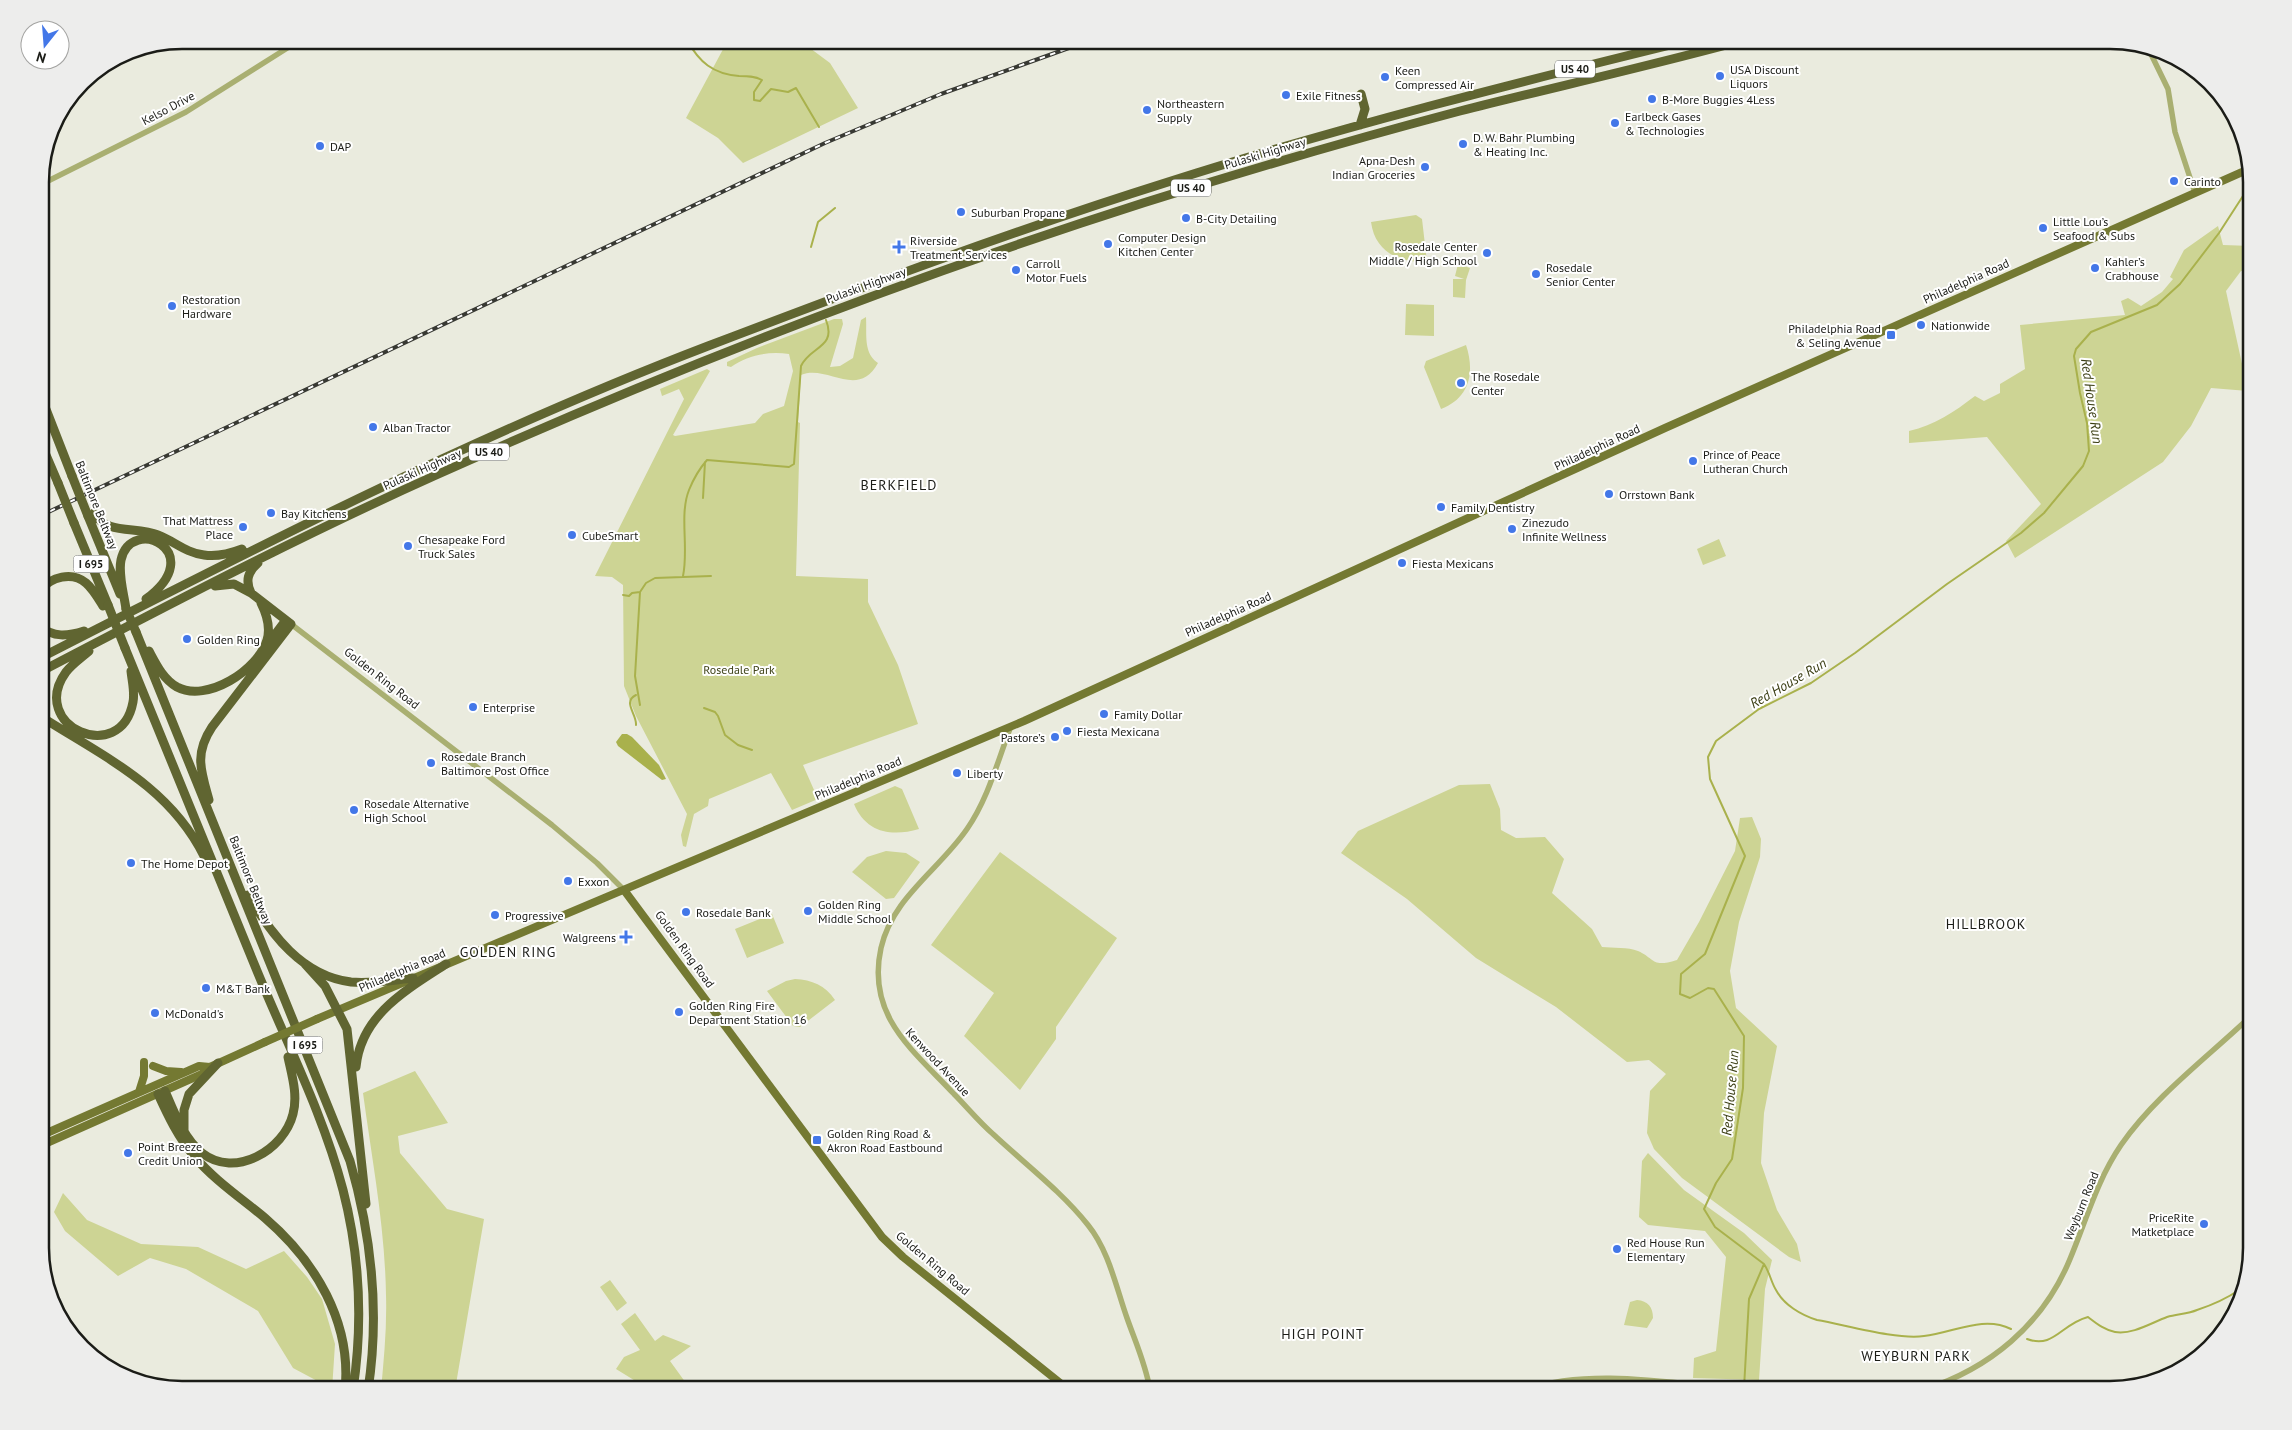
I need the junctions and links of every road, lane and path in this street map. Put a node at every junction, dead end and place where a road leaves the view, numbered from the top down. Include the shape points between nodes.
1 (286, 49) edge
2 (1654, 49) edge
3 (1708, 49) edge
4 (2152, 56) edge
5 (1361, 94) dead end
6 (1360, 125) junction
7 (2242, 171) edge
8 (49, 180) edge
9 (2195, 192) junction
10 (49, 417) edge
11 (49, 462) edge
12 (91, 515) junction
13 (271, 540) junction
14 (266, 556) junction
15 (49, 582) edge
16 (195, 592) junction
17 (251, 593) junction
18 (123, 596) junction
19 (259, 600) junction
20 (105, 605) junction
21 (125, 612) junction
22 (288, 622) junction
23 (101, 627) junction
24 (49, 632) edge
25 (139, 637) junction
26 (105, 638) junction
27 (66, 645) junction
28 (264, 649) junction
29 (127, 652) junction
30 (49, 654) edge
31 (49, 657) edge
32 (49, 667) edge
33 (49, 722) edge
34 (1011, 726) junction
35 (220, 838) junction
36 (234, 873) junction
37 (624, 890) junction
38 (237, 922) junction
39 (305, 964) junction
40 (446, 964) junction
41 (413, 978) junction
42 (339, 1009) junction
43 (2243, 1023) edge
44 (282, 1033) junction
45 (144, 1062) dead end
46 (214, 1065) junction
47 (153, 1066) dead end
48 (183, 1072) junction
49 (159, 1088) junction
50 (353, 1088) junction
51 (140, 1092) junction
52 (184, 1130) junction
53 (49, 1132) edge
54 (49, 1142) edge
55 (366, 1220) junction
56 (345, 1381) edge
57 (354, 1381) edge
58 (369, 1381) edge
59 (1058, 1381) edge
60 (1147, 1381) edge
61 (1561, 1381) edge
62 (1641, 1381) edge
63 (1950, 1381) edge

1 - 8 street, Kelso Drive via 186,112
2 - 6 highway, Pulaski Highway / US 40
3 - 14 highway, Pulaski Highway / US 40 via 1338,144 1138,204 982,257 813,318 595,406 432,477
4 - 9 street via 2168,89 2175,132
5 - 6 highway via 1364,109
6 - 13 highway, Pulaski Highway / US 40 via 1127,195 820,303 530,420
7 - 9 main road, Philadelphia Road
9 - 34 main road, Philadelphia Road via 1834,352
10 - 12 highway, Baltimore Beltway, bridge
11 - 20 highway, I 695, bridge
12 - 13 highway via 105,525 156,534 185,550 204,555 230,553
12 - 18 highway, Baltimore Beltway / I 695
13 - 21 highway, Pulaski Highway / US 40
14 - 16 highway, Pulaski Highway / US 40
14 - 17 highway via 248,575 247,585
15 - 20 highway via 62,576 79,579
16 - 17 highway, Golden Ring Road via 227,583
16 - 26 highway, Pulaski Highway / US 40
17 - 19 highway, Golden Ring Road
18 - 21 highway, Baltimore Beltway
18 - 21 highway via 121,561 128,547 144,539 160,542 171,561 168,577 159,589
19 - 22 highway, Golden Ring Road
19 - 28 highway via 269,626
20 - 29 highway, I 695, bridge
21 - 23 highway, Pulaski Highway / US 40
21 - 25 highway, Baltimore Beltway / I 695, bridge
22 - 28 highway
22 - 35 highway via 212,727 201,748 200,761
22 - 37 street, Golden Ring Road via 552,826
23 - 24 highway via 75,634
23 - 27 highway, Pulaski Highway / US 40
25 - 28 highway via 166,678 190,692 208,690 225,683
25 - 35 highway, Baltimore Beltway / I 695
26 - 29 highway via 72,665 59,686 57,704 72,728 83,734 102,735 123,723 132,707 134,693
26 - 32 highway, Pulaski Highway / US 40
27 - 30 highway, Pulaski Highway / US 40
27 - 31 highway
29 - 38 highway, I 695
33 - 38 highway via 147,784 168,803 194,835
34 - 37 main road, Philadelphia Road
34 - 60 street, Kenwood Avenue via 972,821 892,919 881,948 879,982 892,1023 909,1050 1094,1232 1110,1267
35 - 36 highway, Baltimore Beltway / I 695
36 - 39 highway via 269,928
36 - 55 highway, Baltimore Beltway / I 695 via 340,1134
37 - 40 main road, Philadelphia Road
37 - 59 main road, Golden Ring Road via 882,1237
38 - 44 highway, I 695
39 - 41 highway via 327,976 352,982
39 - 42 highway via 325,986
40 - 41 main road, Philadelphia Road
40 - 50 highway via 397,996 379,1013 362,1043
41 - 42 main road, Philadelphia Road
42 - 46 main road, Philadelphia Road, bridge
42 - 50 highway via 347,1028
43 - 63 street, Weyburn Road via 2151,1109 2124,1141 2100,1181 2063,1276 2034,1319 1980,1366
44 - 52 highway via 294,1082 295,1102 289,1126 276,1144 254,1158 225,1162 203,1154
44 - 57 highway, I 695 via 329,1148 352,1229 359,1309
45 - 51 main road
46 - 48 main road, Philadelphia Road
46 - 49 main road, Philadelphia Road via 202,1074
46 - 52 highway via 189,1094 184,1110
47 - 48 main road
48 - 49 main road, Philadelphia Road
49 - 51 main road, Philadelphia Road
49 - 52 highway
49 - 54 main road, Philadelphia Road
49 - 56 highway via 176,1132 195,1157 282,1233 312,1269 339,1330 346,1364
50 - 55 highway via 365,1182
51 - 53 main road, Philadelphia Road
55 - 58 highway, Baltimore Beltway / I 695 via 374,1298
61 - 62 street via 1593,1377

